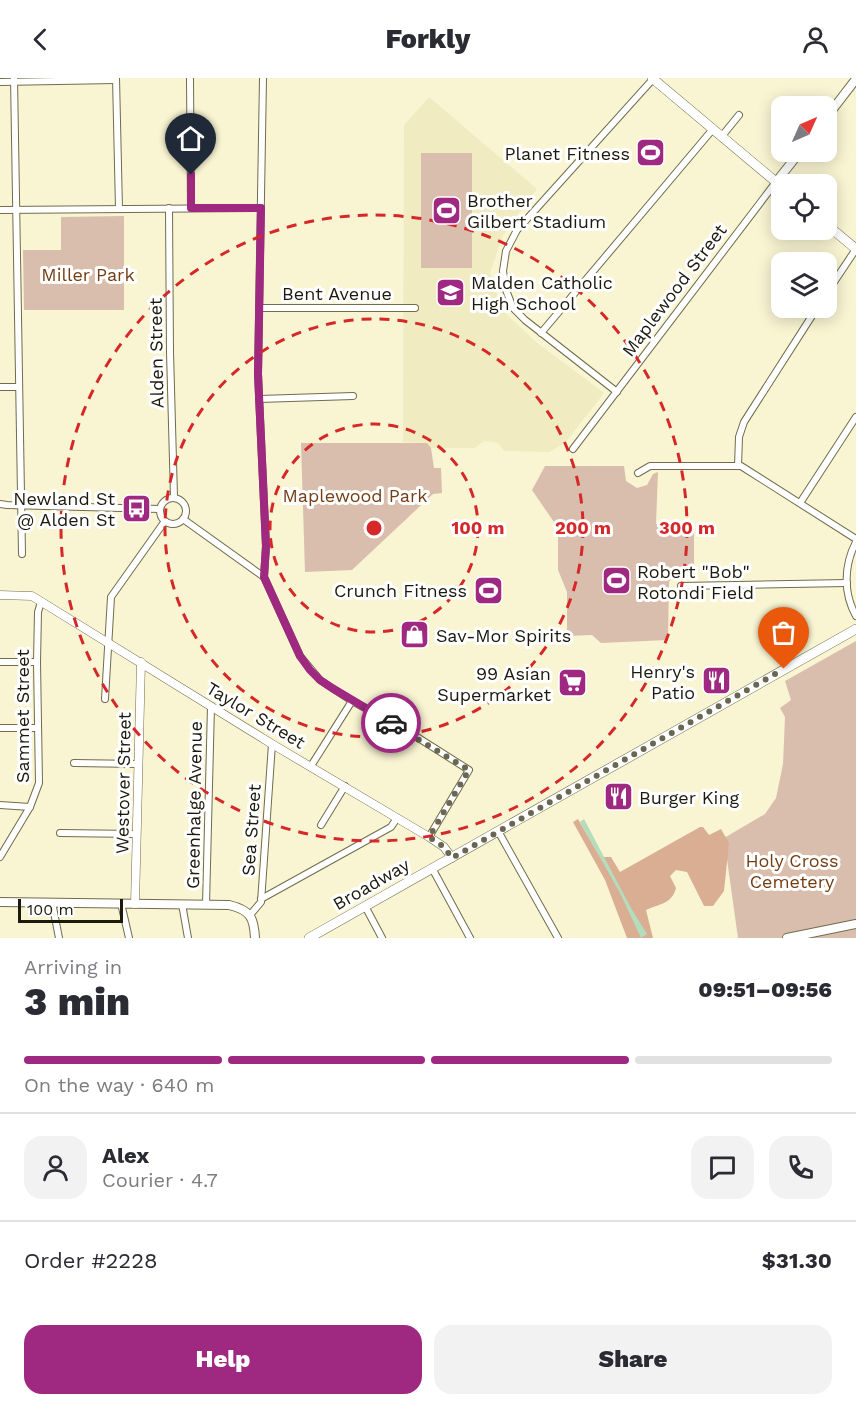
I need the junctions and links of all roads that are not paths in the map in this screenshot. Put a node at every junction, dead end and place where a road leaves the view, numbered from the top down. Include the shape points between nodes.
1 (190, 78) edge
2 (263, 78) edge
3 (116, 79) edge
4 (652, 79) edge
5 (855, 79) edge
6 (15, 80) edge
7 (55, 80) edge
8 (0, 82) edge
9 (837, 103) edge
10 (739, 115) dead end
11 (713, 129) junction
12 (722, 136) junction
13 (771, 177) edge
14 (771, 194) edge
15 (169, 208) junction
16 (191, 208) junction
17 (261, 208) junction
18 (119, 209) junction
19 (0, 210) edge
20 (18, 210) junction
21 (837, 233) edge
22 (856, 249) edge
23 (837, 278) edge
24 (259, 308) junction
25 (415, 308) dead end
26 (811, 318) edge
27 (541, 333) junction
28 (0, 387) edge
29 (19, 387) junction
30 (617, 392) junction
31 (353, 396) dead end
32 (259, 399) junction
33 (856, 417) edge
34 (573, 448) dead end
35 (738, 466) junction
36 (638, 473) dead end
37 (174, 497) junction
38 (800, 503) junction
39 (0, 504) edge
40 (21, 506) junction
41 (160, 509) junction
42 (183, 519) junction
43 (165, 521) junction
44 (856, 541) edge
45 (22, 554) dead end
46 (264, 577) junction
47 (847, 583) junction
48 (681, 586) dead end
49 (0, 595) edge
50 (41, 602) junction
51 (856, 616) edge
52 (856, 629) edge
53 (109, 643) junction
54 (0, 662) edge
55 (37, 662) junction
56 (141, 662) junction
57 (105, 699) dead end
58 (352, 701) junction
59 (211, 706) junction
60 (38, 728) junction
61 (0, 729) edge
62 (272, 744) junction
63 (74, 763) dead end
64 (139, 764) junction
65 (311, 766) junction
66 (345, 786) junction
67 (0, 805) edge
68 (30, 807) junction
69 (397, 818) junction
70 (321, 825) dead end
71 (498, 831) junction
72 (60, 832) dead end
73 (137, 834) junction
74 (429, 837) junction
75 (0, 857) edge
76 (452, 858) junction
77 (432, 868) junction
78 (261, 899) junction
79 (0, 902) edge
80 (52, 903) junction
81 (121, 903) junction
82 (135, 904) junction
83 (182, 904) junction
84 (206, 904) junction
85 (365, 906) junction
86 (250, 915) junction
87 (856, 924) edge
88 (59, 938) edge
89 (129, 938) edge
90 (188, 938) edge
91 (255, 938) edge
92 (309, 938) edge
93 (382, 938) edge
94 (470, 938) edge
95 (558, 938) edge
96 (787, 938) edge

1 - 16 street
2 - 17 street
3 - 7 street
3 - 18 street
4 - 11 main road
4 - 27 street via 518,230 506,251 503,271 509,300 518,314
5 - 9 main road
6 - 7 street
6 - 8 street
6 - 20 street
10 - 12 street
11 - 12 main road
11 - 27 street
12 - 13 main road
14 - 30 street, Maplewood Street
15 - 16 street
15 - 18 street
15 - 37 street, Alden Street
16 - 17 street
17 - 24 street
18 - 20 street
19 - 20 street
20 - 29 street
21 - 22 main road
22 - 23 street
24 - 25 street, Bent Avenue
24 - 32 street
26 - 35 street via 746,416 739,437
27 - 30 street
28 - 29 street
29 - 40 street
30 - 34 street, Maplewood Street
31 - 32 street
32 - 46 street
33 - 38 street
35 - 36 street via 650,466
35 - 38 street
37 - 41 street via 165,500
37 - 42 street via 184,503
38 - 44 street
39 - 40 street
40 - 41 street
40 - 45 street
41 - 43 street
42 - 43 street via 175,524
42 - 46 street
43 - 53 street via 111,597
44 - 47 street via 848,561
46 - 58 street via 300,656 320,680
47 - 48 street
47 - 51 street
49 - 50 street, Taylor Street via 28,595
50 - 53 street, Taylor Street
50 - 55 street, Sammet Street
52 - 71 main road, Broadway
53 - 56 street, Taylor Street
53 - 57 street
54 - 55 street
55 - 60 street, Sammet Street
56 - 59 street, Taylor Street
56 - 64 street, Westover Street
58 - 65 street
58 - 74 street via 469,770
59 - 62 street, Taylor Street
59 - 84 street, Greenhalge Avenue
60 - 61 street
60 - 68 street, Sammet Street via 39,783
62 - 65 street, Taylor Street
62 - 78 street, Sea Street
63 - 64 street
64 - 73 street, Westover Street
65 - 66 street, Taylor Street
66 - 69 street, Taylor Street
66 - 70 street
67 - 68 street
68 - 75 street, Sammet Street
69 - 74 street, Taylor Street
69 - 78 street via 390,827
71 - 76 main road, Broadway
71 - 95 street
72 - 73 street
73 - 82 street, Westover Street
74 - 76 street, Taylor Street
76 - 77 main road, Broadway
77 - 85 main road, Broadway
77 - 94 street
78 - 86 street, Sea Street
79 - 80 main road
80 - 81 main road
80 - 88 street
81 - 82 main road
81 - 89 street
82 - 83 main road
83 - 84 main road
83 - 90 street
84 - 86 main road via 233,906
85 - 92 main road, Broadway
85 - 93 street
86 - 91 main road
87 - 96 main road

